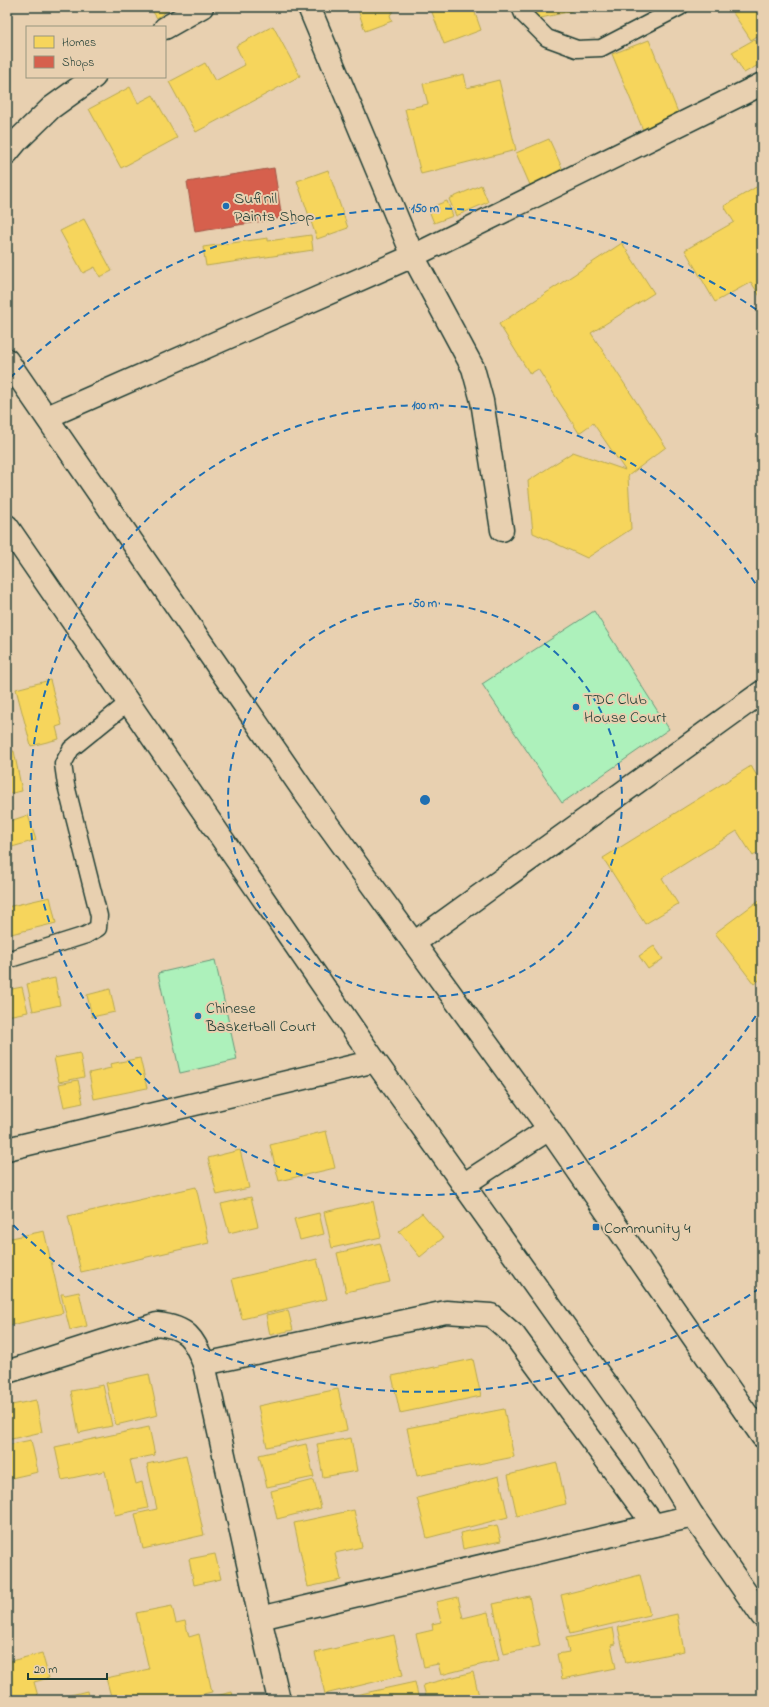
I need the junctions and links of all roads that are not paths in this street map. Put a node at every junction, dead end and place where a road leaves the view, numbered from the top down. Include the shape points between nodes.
1 (202, 7) edge
2 (309, 7) edge
3 (520, 7) edge
4 (680, 7) edge
5 (166, 27) edge
6 (93, 78) edge
7 (762, 84) edge
8 (7, 153) edge
9 (412, 256) junction
10 (7, 360) edge
11 (47, 417) junction
12 (7, 526) edge
13 (502, 530) dead end
14 (762, 692) edge
15 (129, 702) junction
16 (414, 943) junction
17 (7, 960) edge
18 (375, 1061) junction
19 (549, 1129) junction
20 (7, 1149) edge
21 (463, 1185) junction
22 (204, 1364) junction
23 (7, 1372) edge
24 (762, 1436) edge
25 (692, 1516) junction
26 (654, 1525) junction
27 (762, 1616) edge
28 (260, 1618) junction
29 (279, 1700) edge

1 - 5 street
2 - 9 street
3 - 4 lane via 523,14 547,38 577,49 601,48
6 - 8 street via 51,108
7 - 9 street
9 - 11 street
9 - 13 street via 473,368 482,401
10 - 11 street
11 - 16 street via 307,796
12 - 15 street
14 - 16 street
15 - 17 lane via 71,749 63,764 99,916 98,928 86,935
15 - 18 street
16 - 19 street
18 - 20 street
18 - 21 street
19 - 21 street
19 - 24 street
21 - 25 street via 648,1443
22 - 23 street via 193,1340 184,1332 173,1325 158,1324
22 - 26 street via 446,1312 491,1315 514,1334
22 - 28 street
25 - 26 street
25 - 27 street
26 - 28 street
28 - 29 street

